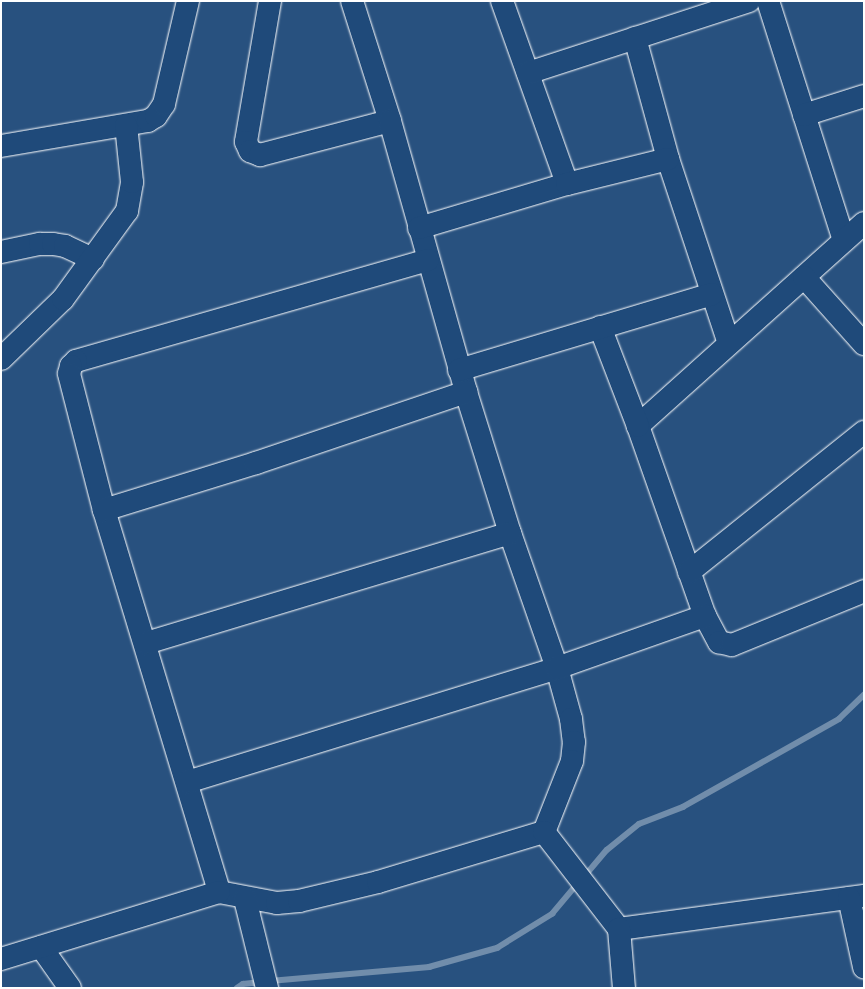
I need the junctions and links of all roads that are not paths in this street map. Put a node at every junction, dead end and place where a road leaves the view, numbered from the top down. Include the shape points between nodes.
1 (188, 1) edge
2 (270, 1) edge
3 (352, 1) edge
4 (502, 1) edge
5 (749, 1) edge
6 (768, 1) edge
7 (635, 38) junction
8 (528, 73) junction
9 (864, 96) edge
10 (804, 115) junction
11 (390, 121) junction
12 (126, 125) junction
13 (1, 146) edge
14 (668, 159) junction
15 (567, 184) junction
16 (864, 223) edge
17 (419, 228) junction
18 (844, 240) junction
19 (1, 252) edge
20 (93, 259) junction
21 (428, 260) junction
22 (804, 278) junction
23 (712, 294) junction
24 (600, 327) junction
25 (730, 342) junction
26 (864, 344) edge
27 (1, 359) edge
28 (459, 370) junction
29 (466, 392) junction
30 (638, 426) junction
31 (864, 432) edge
32 (104, 510) junction
33 (510, 533) junction
34 (689, 572) junction
35 (863, 585) edge
36 (706, 616) junction
37 (146, 643) junction
38 (557, 668) junction
39 (187, 782) junction
40 (544, 832) junction
41 (219, 892) junction
42 (856, 897) edge
43 (245, 899) junction
44 (619, 929) junction
45 (41, 947) junction
46 (1, 959) edge
47 (864, 967) edge
48 (70, 988) edge
49 (267, 988) edge
50 (624, 988) edge

1 - 12 street via 161,111 148,121
2 - 11 street via 246,142 250,151 260,155
3 - 11 street
4 - 8 street
5 - 7 street
6 - 10 street
7 - 8 street
7 - 14 street
8 - 15 street
9 - 10 street
10 - 18 street
11 - 17 street
12 - 13 street
12 - 20 street via 131,197 127,211
14 - 15 street
14 - 23 street
15 - 17 street
16 - 18 street
17 - 21 street
18 - 22 street
19 - 20 street via 53,244 65,246
20 - 27 street via 52,311
21 - 28 street
21 - 32 street via 76,361 71,366 69,374
22 - 25 street
22 - 26 street
23 - 24 street
23 - 25 street
24 - 28 street
24 - 30 street
25 - 30 street
28 - 29 street
29 - 32 street via 256,463
29 - 33 street
30 - 34 street
31 - 34 street
32 - 37 street
33 - 37 street
33 - 38 street
34 - 36 street
35 - 36 street via 732,645 719,642
36 - 38 street
37 - 39 street
38 - 39 street
38 - 40 street via 571,719 574,742 572,761
39 - 41 street
40 - 43 street via 378,882 299,901 277,903
40 - 44 street
41 - 43 street
41 - 45 street
42 - 44 street
42 - 47 street
43 - 49 street
44 - 50 street
45 - 46 street
45 - 48 street

